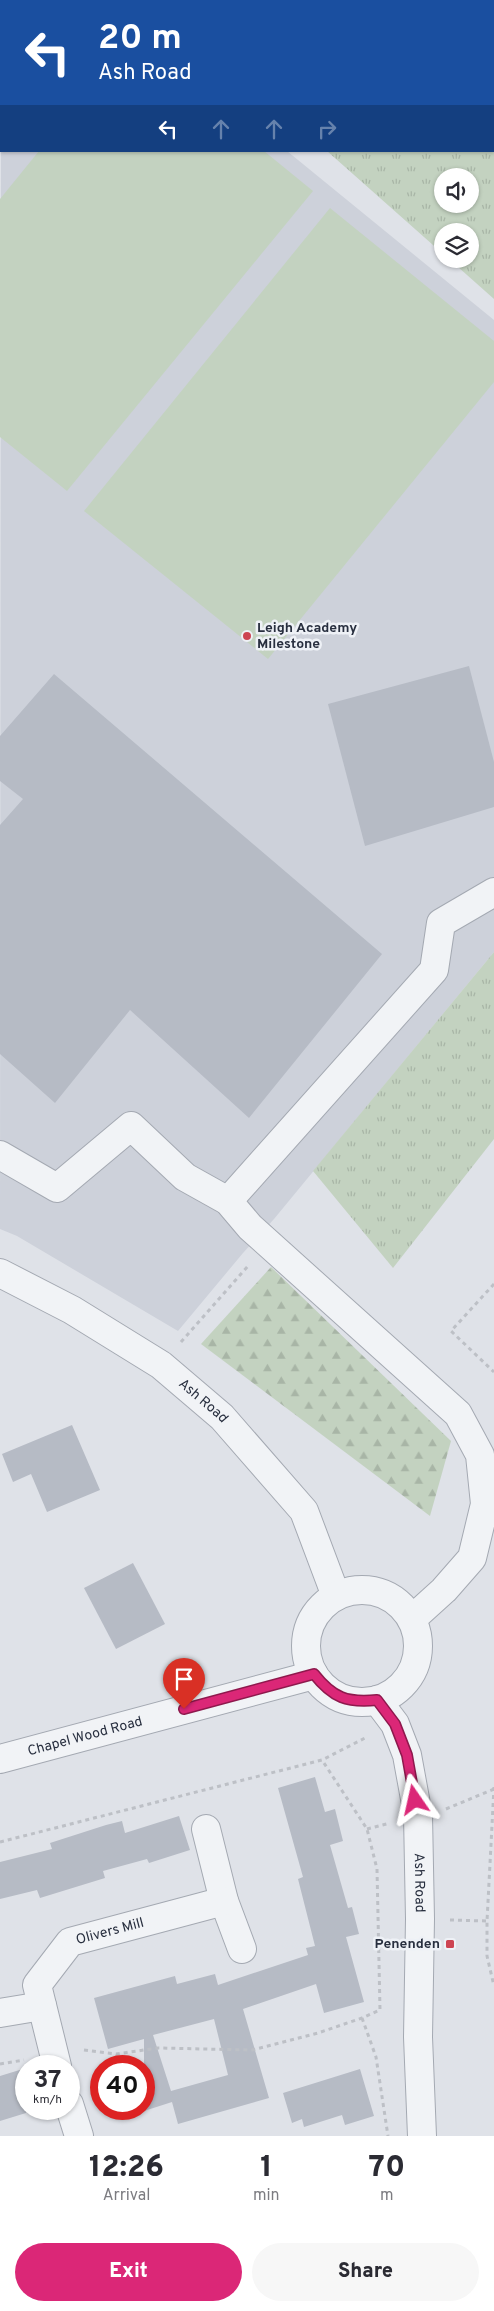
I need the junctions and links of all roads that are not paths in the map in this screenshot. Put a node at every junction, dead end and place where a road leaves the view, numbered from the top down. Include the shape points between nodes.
1 (494, 892) edge
2 (0, 1155) edge
3 (228, 1201) junction
4 (0, 1273) edge
5 (336, 1596) junction
6 (412, 1619) junction
7 (314, 1674) junction
8 (377, 1700) junction
9 (0, 1758) edge
10 (206, 1829) dead end
11 (224, 1901) junction
12 (242, 1949) dead end
13 (42, 2006) junction
14 (0, 2014) edge
15 (54, 2055) edge
16 (74, 2120) edge
17 (79, 2136) edge
18 (422, 2136) edge

1 - 3 street via 441,923 434,970
2 - 3 street via 57,1188 131,1126 185,1177
3 - 6 street via 458,1414 480,1455 486,1504 472,1558
4 - 5 street, Ash Road via 72,1310 161,1365 222,1417 304,1511
5 - 6 street via 357,1590 378,1592 397,1602
5 - 7 street via 319,1611 308,1631 306,1653
6 - 8 street via 418,1652 414,1668 405,1683 392,1694
7 - 8 street via 326,1689 341,1698 358,1702
7 - 9 street, Chapel Wood Road
8 - 18 street, Ash Road via 395,1724 407,1755 418,1815 418,2037
10 - 11 street
11 - 12 street
11 - 13 street, Olivers Mill via 70,1942 37,1985
13 - 14 street
13 - 15 street, Olivers Mill
16 - 17 street

